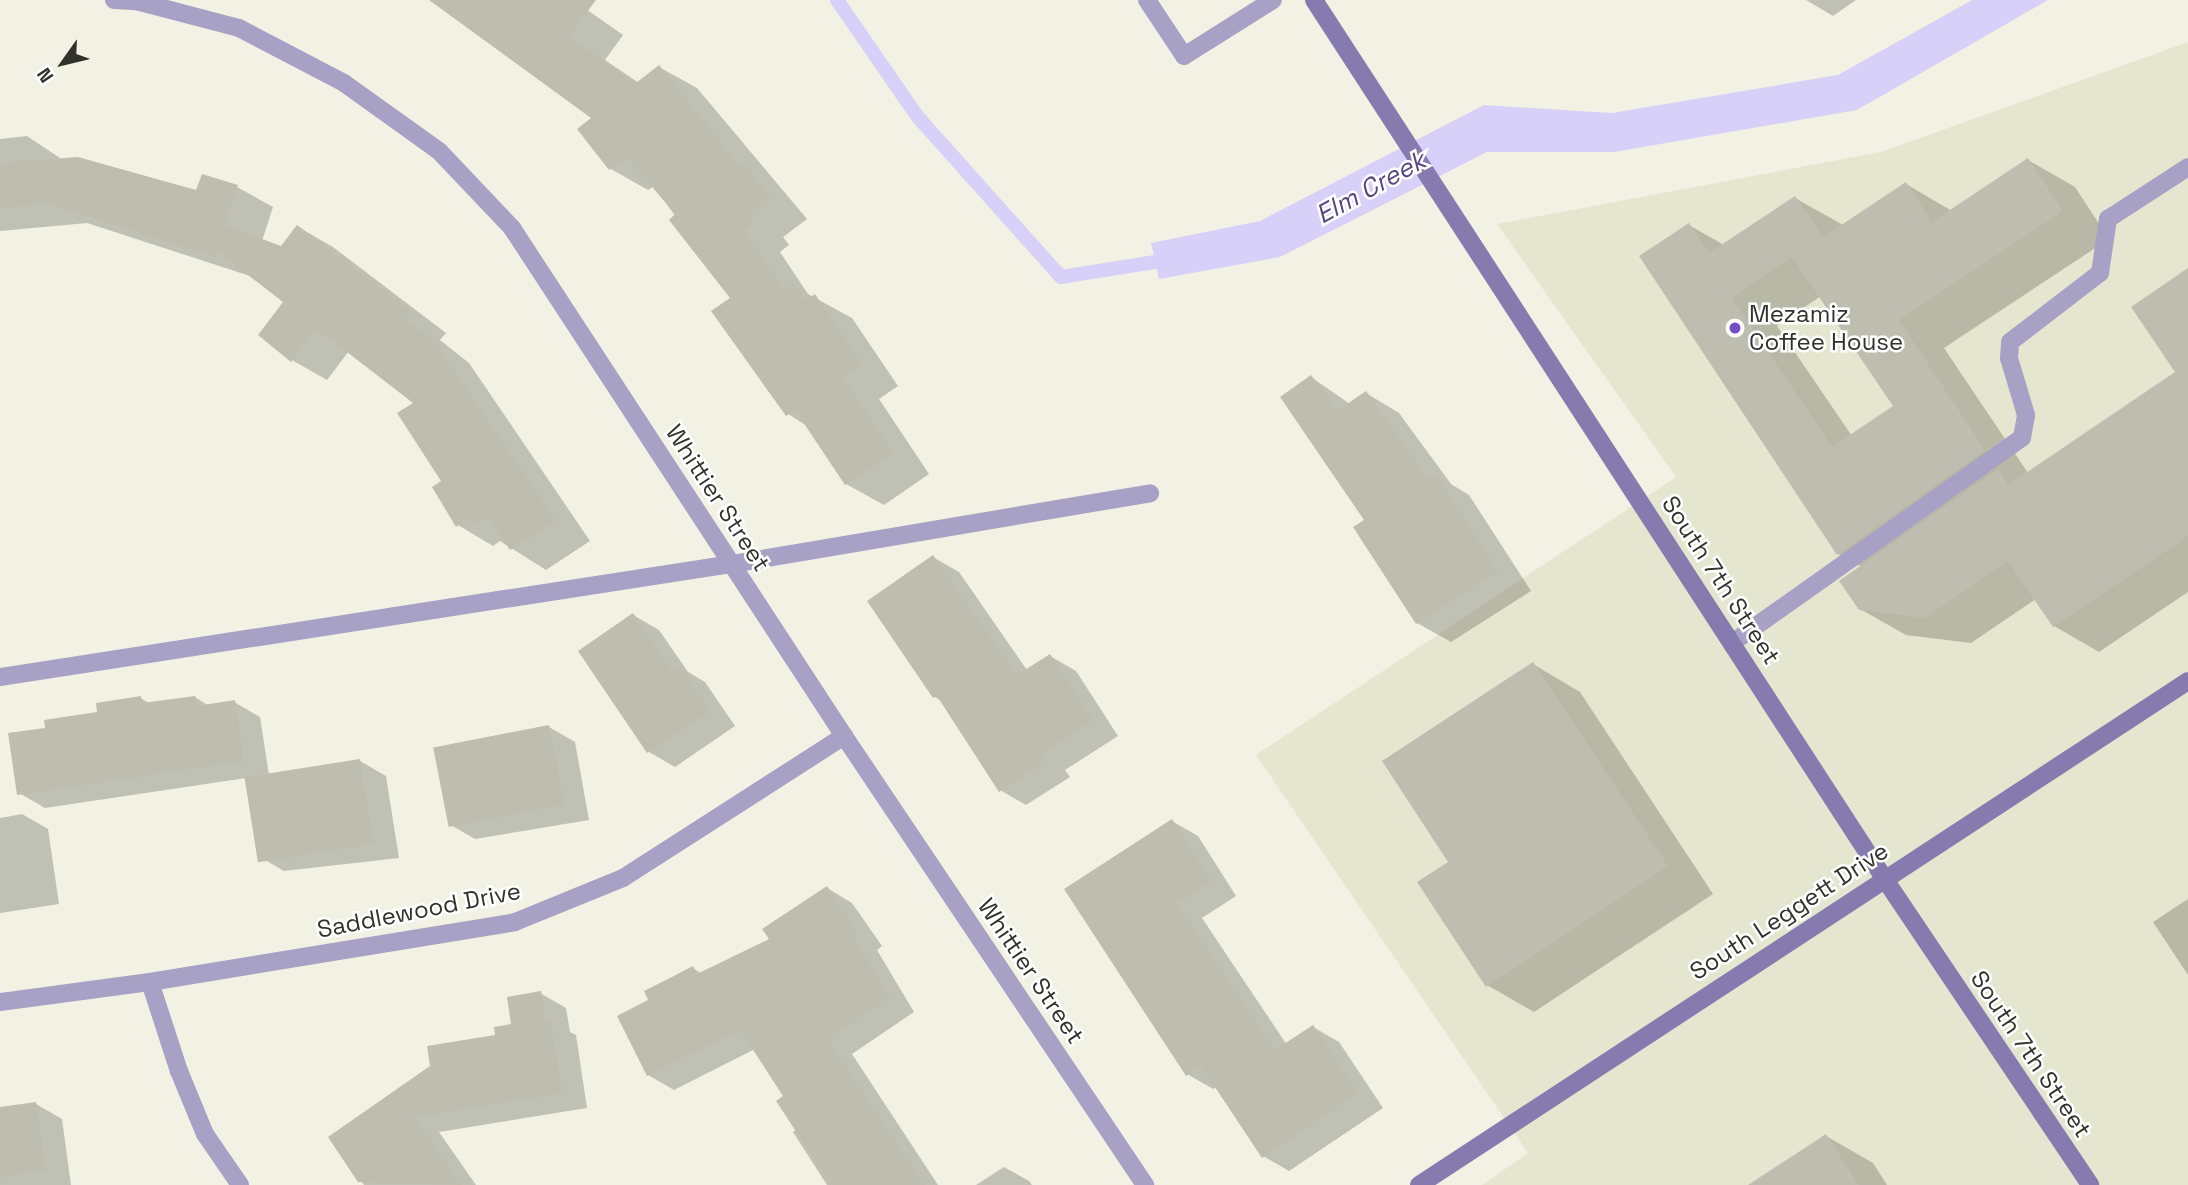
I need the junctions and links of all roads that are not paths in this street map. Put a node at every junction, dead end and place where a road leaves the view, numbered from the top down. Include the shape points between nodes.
1 (114, 0) edge
2 (1147, 0) edge
3 (1273, 0) edge
4 (1314, 0) edge
5 (2188, 167) edge
6 (1150, 494) dead end
7 (732, 564) junction
8 (1732, 643) junction
9 (0, 677) edge
10 (2188, 681) edge
11 (844, 736) junction
12 (1884, 878) junction
13 (150, 982) junction
14 (0, 1002) edge
15 (240, 1185) edge
16 (1145, 1185) edge
17 (1419, 1185) edge
18 (2090, 1185) edge

1 - 7 street, Whittier Street via 136,1 239,28 344,83 439,151 512,228
2 - 3 street via 1184,56
4 - 8 main road, South 7th Street
5 - 8 street via 2108,219 2100,273 2010,342 2009,358 2026,415 2022,438
6 - 7 street
7 - 9 street
7 - 11 street, Whittier Street
8 - 12 main road, South 7th Street
10 - 12 main road, South Leggett Drive
11 - 13 street, Saddlewood Drive via 623,878 515,922
11 - 16 street, Whittier Street
12 - 17 main road, South Leggett Drive
12 - 18 main road, South 7th Street
13 - 14 street, Saddlewood Drive
13 - 15 street via 205,1134

